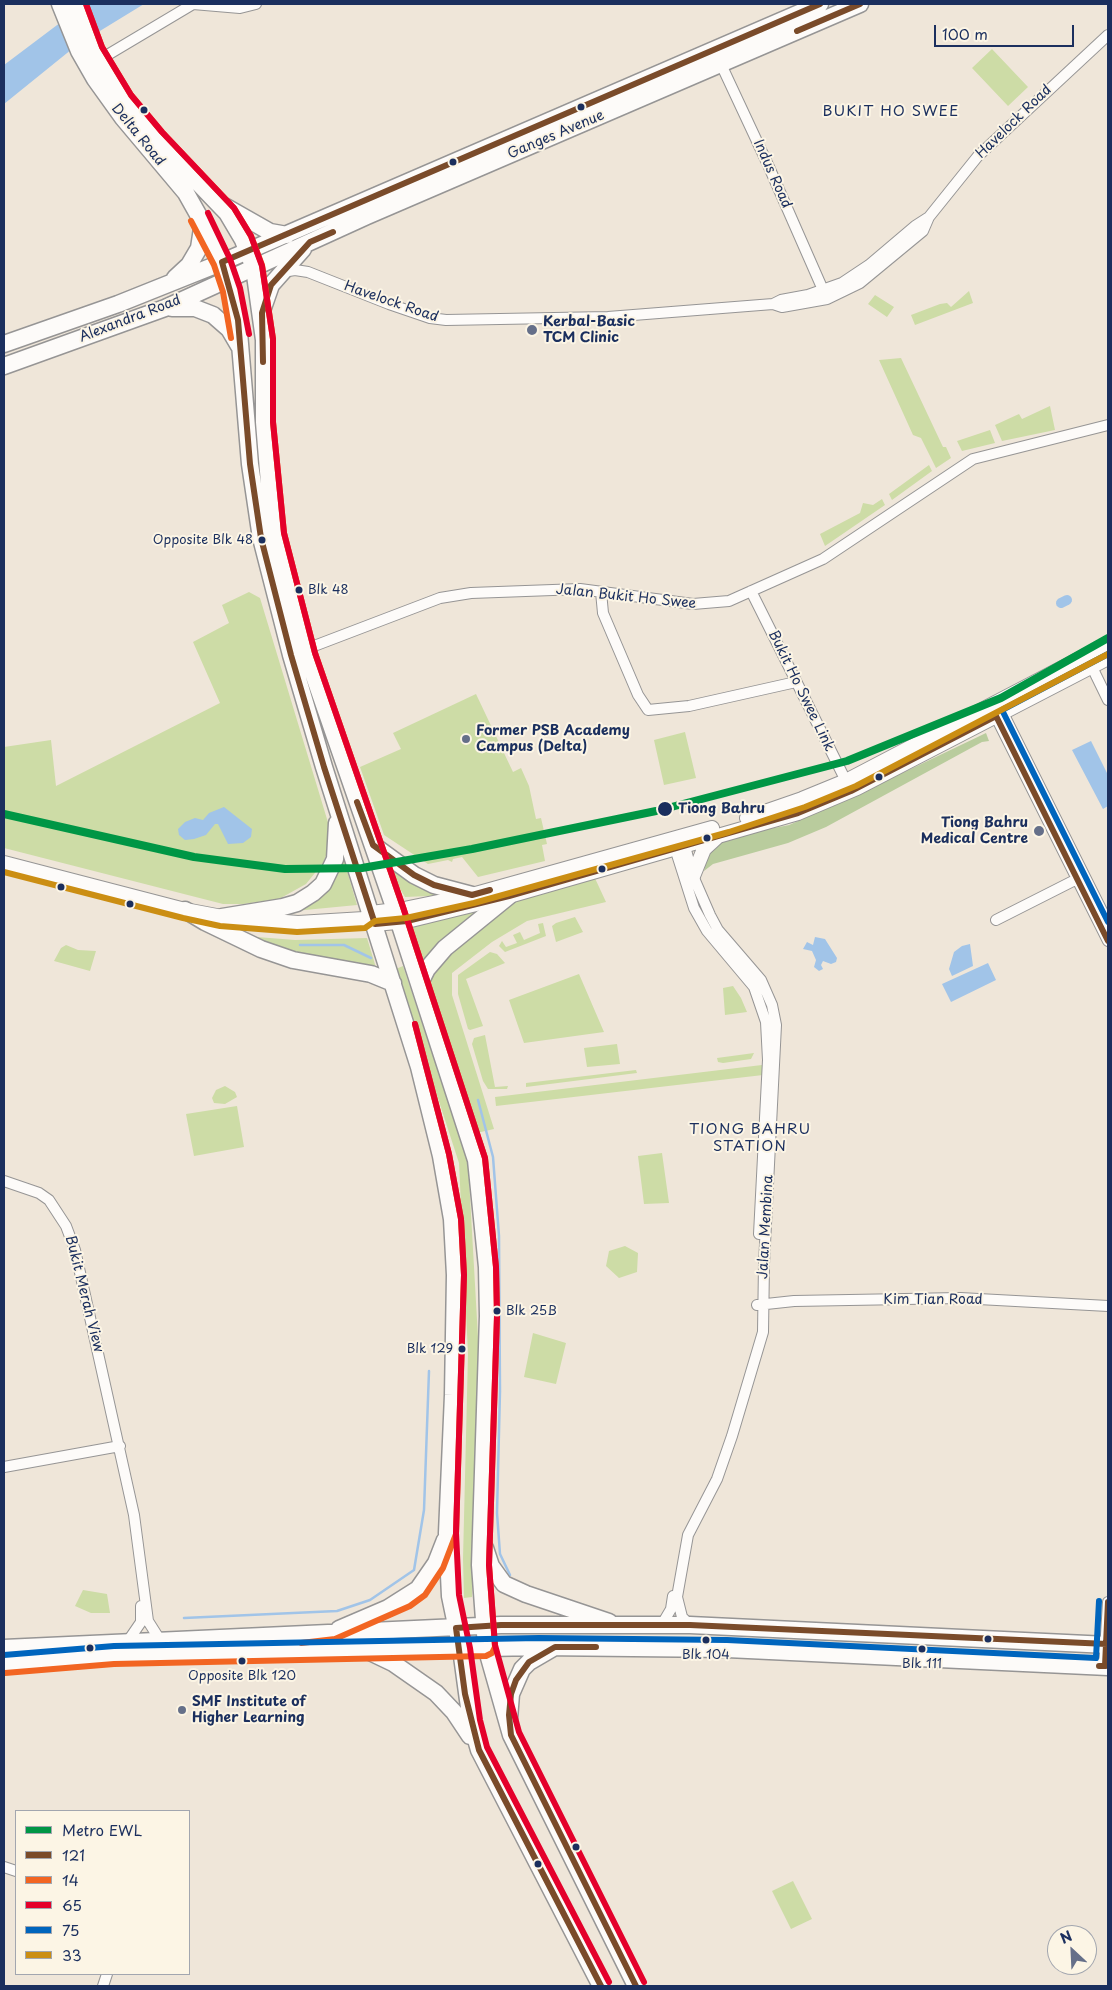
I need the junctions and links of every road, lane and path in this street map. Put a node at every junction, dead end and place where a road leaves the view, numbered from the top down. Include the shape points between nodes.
1 (256, 4) edge
2 (820, 4) edge
3 (860, 4) edge
4 (77, 5) edge
5 (62, 10) edge
6 (1108, 35) edge
7 (89, 51) junction
8 (718, 57) junction
9 (215, 201) junction
10 (203, 222) junction
11 (287, 235) junction
12 (310, 242) junction
13 (248, 250) junction
14 (222, 262) junction
15 (254, 268) junction
16 (281, 272) junction
17 (228, 280) junction
18 (167, 285) junction
19 (825, 295) junction
20 (165, 308) junction
21 (262, 313) junction
22 (4, 344) edge
23 (241, 349) junction
24 (4, 366) edge
25 (1108, 425) edge
26 (601, 592) junction
27 (751, 592) junction
28 (1108, 644) edge
29 (298, 652) junction
30 (1108, 658) edge
31 (1089, 661) junction
32 (796, 682) junction
33 (1108, 700) edge
34 (996, 709) junction
35 (848, 786) junction
36 (337, 808) junction
37 (720, 835) junction
38 (679, 842) junction
39 (373, 845) junction
40 (4, 864) edge
41 (693, 876) junction
42 (1081, 877) junction
43 (472, 895) junction
44 (509, 896) junction
45 (185, 910) junction
46 (397, 916) junction
47 (222, 917) junction
48 (370, 919) junction
49 (996, 920) dead end
50 (1108, 923) edge
51 (1108, 941) edge
52 (393, 983) junction
53 (420, 983) junction
54 (772, 1051) junction
55 (4, 1181) edge
56 (4, 1187) edge
57 (760, 1304) junction
58 (1108, 1306) edge
59 (116, 1444) junction
60 (4, 1463) edge
61 (4, 1467) edge
62 (447, 1533) junction
63 (483, 1536) junction
64 (1108, 1602) edge
65 (616, 1625) junction
66 (690, 1625) junction
67 (483, 1626) junction
68 (661, 1626) junction
69 (456, 1628) junction
70 (332, 1631) junction
71 (160, 1640) junction
72 (128, 1641) junction
73 (1108, 1644) edge
74 (555, 1647) junction
75 (4, 1648) edge
76 (486, 1648) junction
77 (460, 1649) junction
78 (368, 1651) junction
79 (4, 1664) edge
80 (1106, 1667) edge
81 (511, 1735) junction
82 (479, 1750) junction
83 (601, 1986) edge
84 (636, 1986) edge

1 - 7 street via 240,8 193,4
2 - 8 main road, Ganges Avenue
3 - 8 main road, Ganges Avenue
4 - 7 main road, Delta Road
5 - 7 main road, Delta Road
6 - 19 street, Havelock Road via 978,156 929,217 870,265
7 - 9 main road, Delta Road via 124,100
7 - 10 main road, Delta Road via 123,118 186,193
8 - 11 main road, Ganges Avenue
8 - 12 main road, Ganges Avenue
8 - 19 street, Indus Road
9 - 11 main road via 270,232
9 - 13 main road, Delta Road via 234,224
10 - 14 main road, Delta Road
10 - 18 main road via 199,248 189,265
11 - 13 main road, Ganges Avenue
12 - 15 main road, Ganges Avenue
12 - 16 main road
13 - 14 main road, Alexandra Road
13 - 15 main road, Delta Road
14 - 17 main road, Delta Road
14 - 18 main road, Alexandra Road
15 - 17 main road, Alexandra Road
15 - 21 main road, Delta Road
16 - 19 street, Havelock Road via 308,272 389,304 446,320 594,318 714,311
16 - 21 main road via 271,285
17 - 20 main road, Alexandra Road
17 - 23 main road, Delta Road
18 - 22 main road, Alexandra Road
20 - 23 main road via 195,308 213,315 229,330
20 - 24 main road, Alexandra Road
21 - 29 main road via 264,422 276,535
23 - 29 main road, Delta Road via 250,464 261,538
25 - 27 street, Jalan Bukit Ho Swee via 973,459 823,559
26 - 27 street, Jalan Bukit Ho Swee via 704,604
26 - 29 street, Jalan Bukit Ho Swee via 506,590 446,597
26 - 32 street via 603,613 638,695 648,710 689,706
27 - 32 street, Bukit Ho Swee Link
28 - 31 main road
29 - 36 main road
29 - 39 main road
30 - 31 main road
31 - 33 street
31 - 34 main road
32 - 35 street, Bukit Ho Swee Link
34 - 35 main road
34 - 42 street
35 - 37 main road via 798,813
35 - 38 main road
36 - 47 main road via 335,859 323,884 297,903
36 - 48 main road
37 - 38 main road
37 - 41 main road via 704,849
38 - 41 street, Jalan Membina
38 - 43 main road
38 - 44 main road
38 - 54 street, Jalan Membina via 694,908 754,988
39 - 43 main road via 414,876
39 - 46 main road
40 - 45 main road
41 - 54 street, Jalan Membina via 718,930 752,968 768,995 776,1025
42 - 49 street
42 - 50 street
42 - 51 street
43 - 46 main road
44 - 46 main road
44 - 53 main road via 445,948
45 - 47 main road
45 - 52 main road via 261,949 293,960 371,974
46 - 48 main road
46 - 53 main road
47 - 48 main road via 298,922
48 - 52 main road
52 - 62 main road via 419,1067 441,1156 452,1219 455,1275
53 - 63 main road via 476,1160 488,1316
54 - 57 street, Jalan Membina
55 - 59 street, Bukit Merah View via 44,1196 66,1226 75,1250
56 - 59 street, Bukit Merah View via 40,1200 52,1212 62,1231 70,1251
57 - 58 street, Kim Tian Road via 960,1298
57 - 66 street, Jalan Membina via 763,1332 758,1353 717,1479 688,1535 677,1597 682,1617
57 - 68 street, Jalan Membina via 757,1332 743,1384 712,1476 683,1534 671,1609
59 - 60 street
59 - 61 street
59 - 71 street, Bukit Merah View via 134,1515 148,1621
59 - 72 street, Bukit Merah View via 136,1554 142,1614 137,1630
62 - 69 main road via 450,1596
62 - 70 main road via 436,1562 418,1589 388,1608
63 - 65 main road via 491,1566 504,1584
63 - 67 main road via 480,1565
64 - 73 street
65 - 67 main road
65 - 68 main road
66 - 68 main road
66 - 73 main road
67 - 69 main road
67 - 76 main road
69 - 70 main road
69 - 77 main road
70 - 71 main road
71 - 72 main road
72 - 75 main road
73 - 80 street
74 - 76 main road
74 - 80 main road via 726,1650
74 - 81 main road via 529,1662 516,1680 509,1715
76 - 77 main road
76 - 81 main road
77 - 78 main road
77 - 82 main road via 465,1694
78 - 79 main road via 80,1656
78 - 82 main road via 393,1663 436,1693 454,1712
81 - 84 main road
82 - 83 main road

